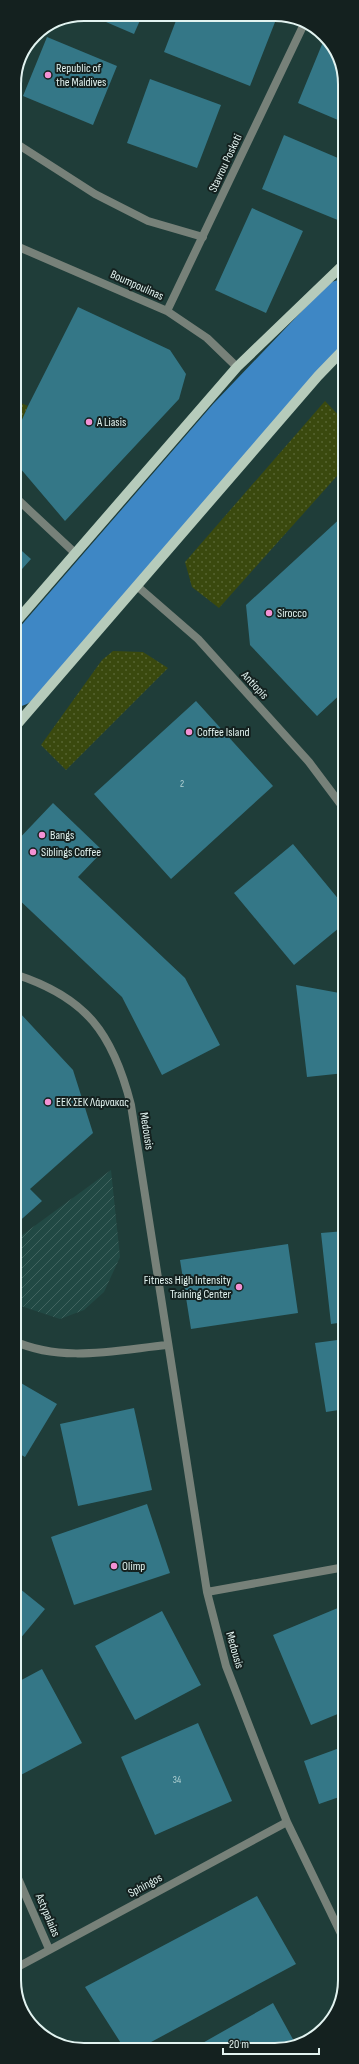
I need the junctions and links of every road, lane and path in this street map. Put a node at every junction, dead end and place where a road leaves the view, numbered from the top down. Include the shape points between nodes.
1 (302, 28) edge
2 (21, 147) edge
3 (203, 238) junction
4 (21, 248) edge
5 (338, 270) edge
6 (167, 311) junction
7 (338, 355) edge
8 (237, 367) junction
9 (21, 502) edge
10 (75, 552) junction
11 (137, 586) junction
12 (21, 616) edge
13 (21, 720) edge
14 (338, 801) edge
15 (21, 976) edge
16 (21, 1344) edge
17 (168, 1345) junction
18 (338, 1568) edge
19 (207, 1592) junction
20 (288, 1822) junction
21 (21, 1885) edge
22 (338, 1927) edge
23 (49, 1949) junction
24 (21, 1965) edge

1 - 3 street, Stavrou Poskoti
2 - 3 street via 102,198 148,221
3 - 6 street, Stavrou Poskoti
4 - 6 street, Boumpoulinas
5 - 8 main road
6 - 8 street, Boumpoulinas via 207,338
7 - 11 main road
8 - 10 main road
9 - 10 street
10 - 12 main road
11 - 13 main road
11 - 14 street, Antiopis via 198,640 309,762
15 - 17 street, Medousis via 35,980 76,1004 108,1040 118,1062 131,1105
16 - 17 street via 58,1354
17 - 19 street, Medousis
18 - 19 street
19 - 20 street, Medousis via 231,1679
20 - 22 street, Medousis
20 - 23 street, Sphingos
21 - 23 street, Astypalaias
23 - 24 street, Sphingos

